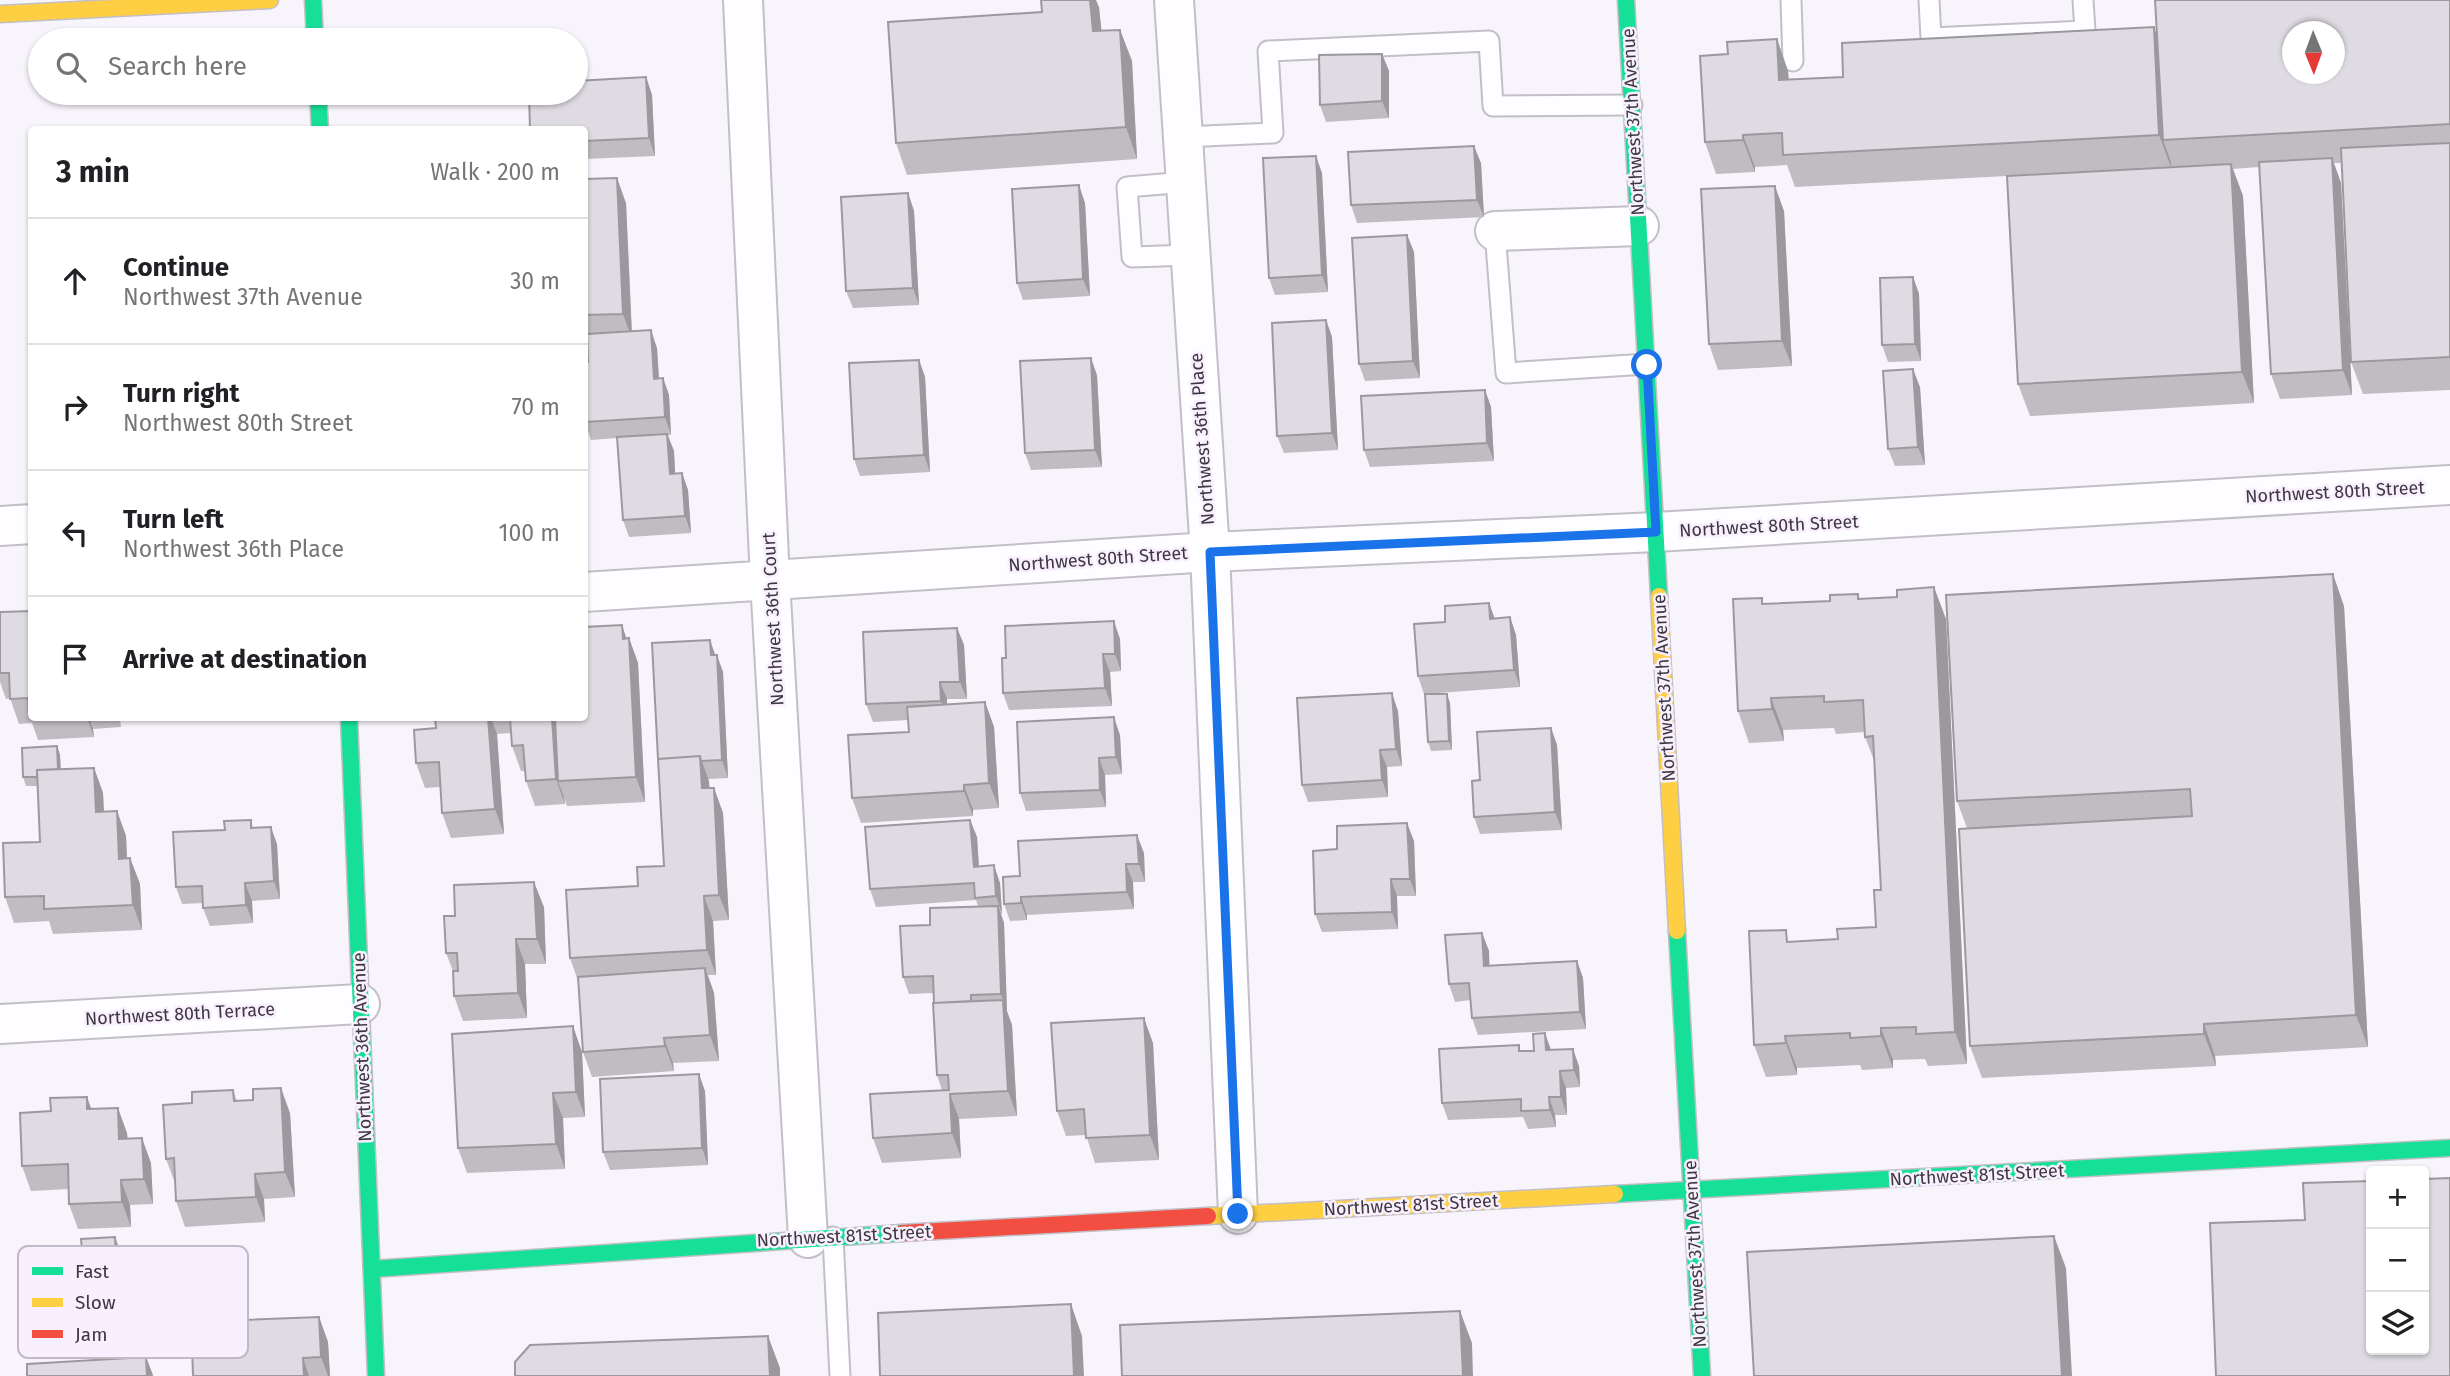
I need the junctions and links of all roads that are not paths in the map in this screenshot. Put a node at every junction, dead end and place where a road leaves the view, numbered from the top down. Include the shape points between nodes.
1 (270, 0) edge
2 (313, 0) edge
3 (743, 0) edge
4 (1174, 0) edge
5 (1626, 0) edge
6 (1791, 0) edge
7 (1929, 0) edge
8 (2083, 0) edge
9 (0, 14) edge
10 (314, 28) edge
11 (1793, 61) dead end
12 (1632, 104) junction
13 (319, 105) edge
14 (320, 126) edge
15 (1183, 137) junction
16 (1186, 183) junction
17 (1639, 226) junction
18 (1495, 231) joint
19 (1190, 256) junction
20 (1647, 365) junction
21 (2450, 485) edge
22 (28, 524) edge
23 (0, 526) edge
24 (1656, 532) junction
25 (1210, 552) junction
26 (770, 580) junction
27 (588, 592) edge
28 (349, 721) edge
29 (360, 1004) junction
30 (0, 1024) edge
31 (2450, 1148) edge
32 (1692, 1190) junction
33 (1238, 1214) junction
34 (820, 1237) junction
35 (372, 1269) junction
36 (376, 1376) edge
37 (840, 1376) edge
38 (1702, 1376) edge

1 - 9 street
2 - 10 street
3 - 26 street, Northwest 36th Court
4 - 15 street, Northwest 36th Place
5 - 12 street, Northwest 37th Avenue
6 - 11 lane
7 - 8 lane via 1931,38 2085,31
12 - 15 lane via 1493,106 1489,41 1268,51 1273,134
12 - 17 street, Northwest 37th Avenue
13 - 14 street
15 - 16 street, Northwest 36th Place
16 - 19 street, Northwest 36th Place
16 - 19 lane via 1127,187 1132,257
17 - 18 street
17 - 20 street, Northwest 37th Avenue
18 - 20 lane via 1506,373
19 - 25 street, Northwest 36th Place
20 - 24 street, Northwest 37th Avenue
21 - 24 street, Northwest 80th Street
22 - 23 street
24 - 25 street, Northwest 80th Street
24 - 32 street, Northwest 37th Avenue
25 - 26 street, Northwest 80th Street
25 - 33 street, Northwest 36th Place
26 - 27 street, Northwest 80th Street
26 - 34 street, Northwest 36th Court
28 - 29 street, Northwest 36th Avenue
29 - 30 street, Northwest 80th Terrace
29 - 35 street, Northwest 36th Avenue
31 - 32 street, Northwest 81st Street
32 - 33 street, Northwest 81st Street
32 - 38 street, Northwest 37th Avenue
33 - 34 street, Northwest 81st Street
34 - 35 street, Northwest 81st Street
34 - 37 lane
35 - 36 street, Northwest 36th Avenue

